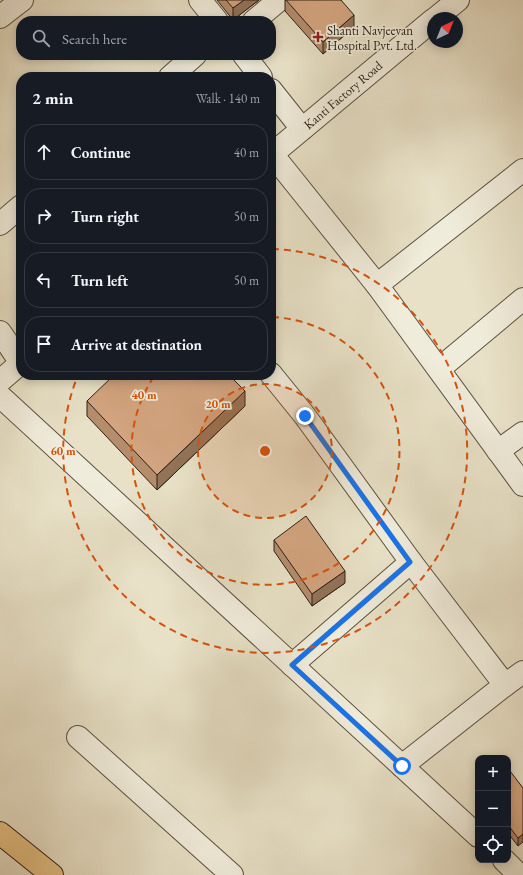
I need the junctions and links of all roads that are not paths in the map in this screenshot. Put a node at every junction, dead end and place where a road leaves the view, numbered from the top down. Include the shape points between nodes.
1 (22, 0) edge
2 (200, 0) edge
3 (279, 0) edge
4 (458, 0) edge
5 (443, 12) edge
6 (213, 16) edge
7 (260, 16) edge
8 (0, 17) edge
9 (427, 25) edge
10 (189, 60) edge
11 (248, 60) edge
12 (176, 72) edge
13 (257, 72) edge
14 (276, 96) edge
15 (302, 129) junction
16 (276, 152) edge
17 (276, 160) edge
18 (523, 170) edge
19 (16, 210) edge
20 (0, 224) edge
21 (377, 285) junction
22 (523, 298) edge
23 (0, 332) edge
24 (16, 356) edge
25 (16, 367) edge
26 (439, 369) junction
27 (276, 380) edge
28 (0, 381) edge
29 (0, 396) edge
30 (523, 433) edge
31 (498, 451) junction
32 (523, 484) edge
33 (410, 562) junction
34 (292, 665) junction
35 (523, 672) edge
36 (505, 685) junction
37 (78, 737) dead end
38 (402, 766) junction
39 (0, 833) edge
40 (475, 833) edge
41 (52, 875) edge
42 (232, 875) edge

1 - 8 street
2 - 6 street
3 - 7 street
4 - 5 street
9 - 15 street, Kanti Factory Road
10 - 12 street
11 - 13 street
14 - 15 street
15 - 16 street, Kanti Factory Road
17 - 21 street
18 - 21 street
19 - 20 street
21 - 26 street
22 - 26 street
23 - 24 street
25 - 28 street
26 - 31 street
27 - 33 street via 305,416
29 - 34 street
30 - 31 street
31 - 32 street
33 - 34 street
33 - 36 street
34 - 38 street
35 - 36 street
36 - 38 street
37 - 42 street
38 - 40 street
39 - 41 highway

